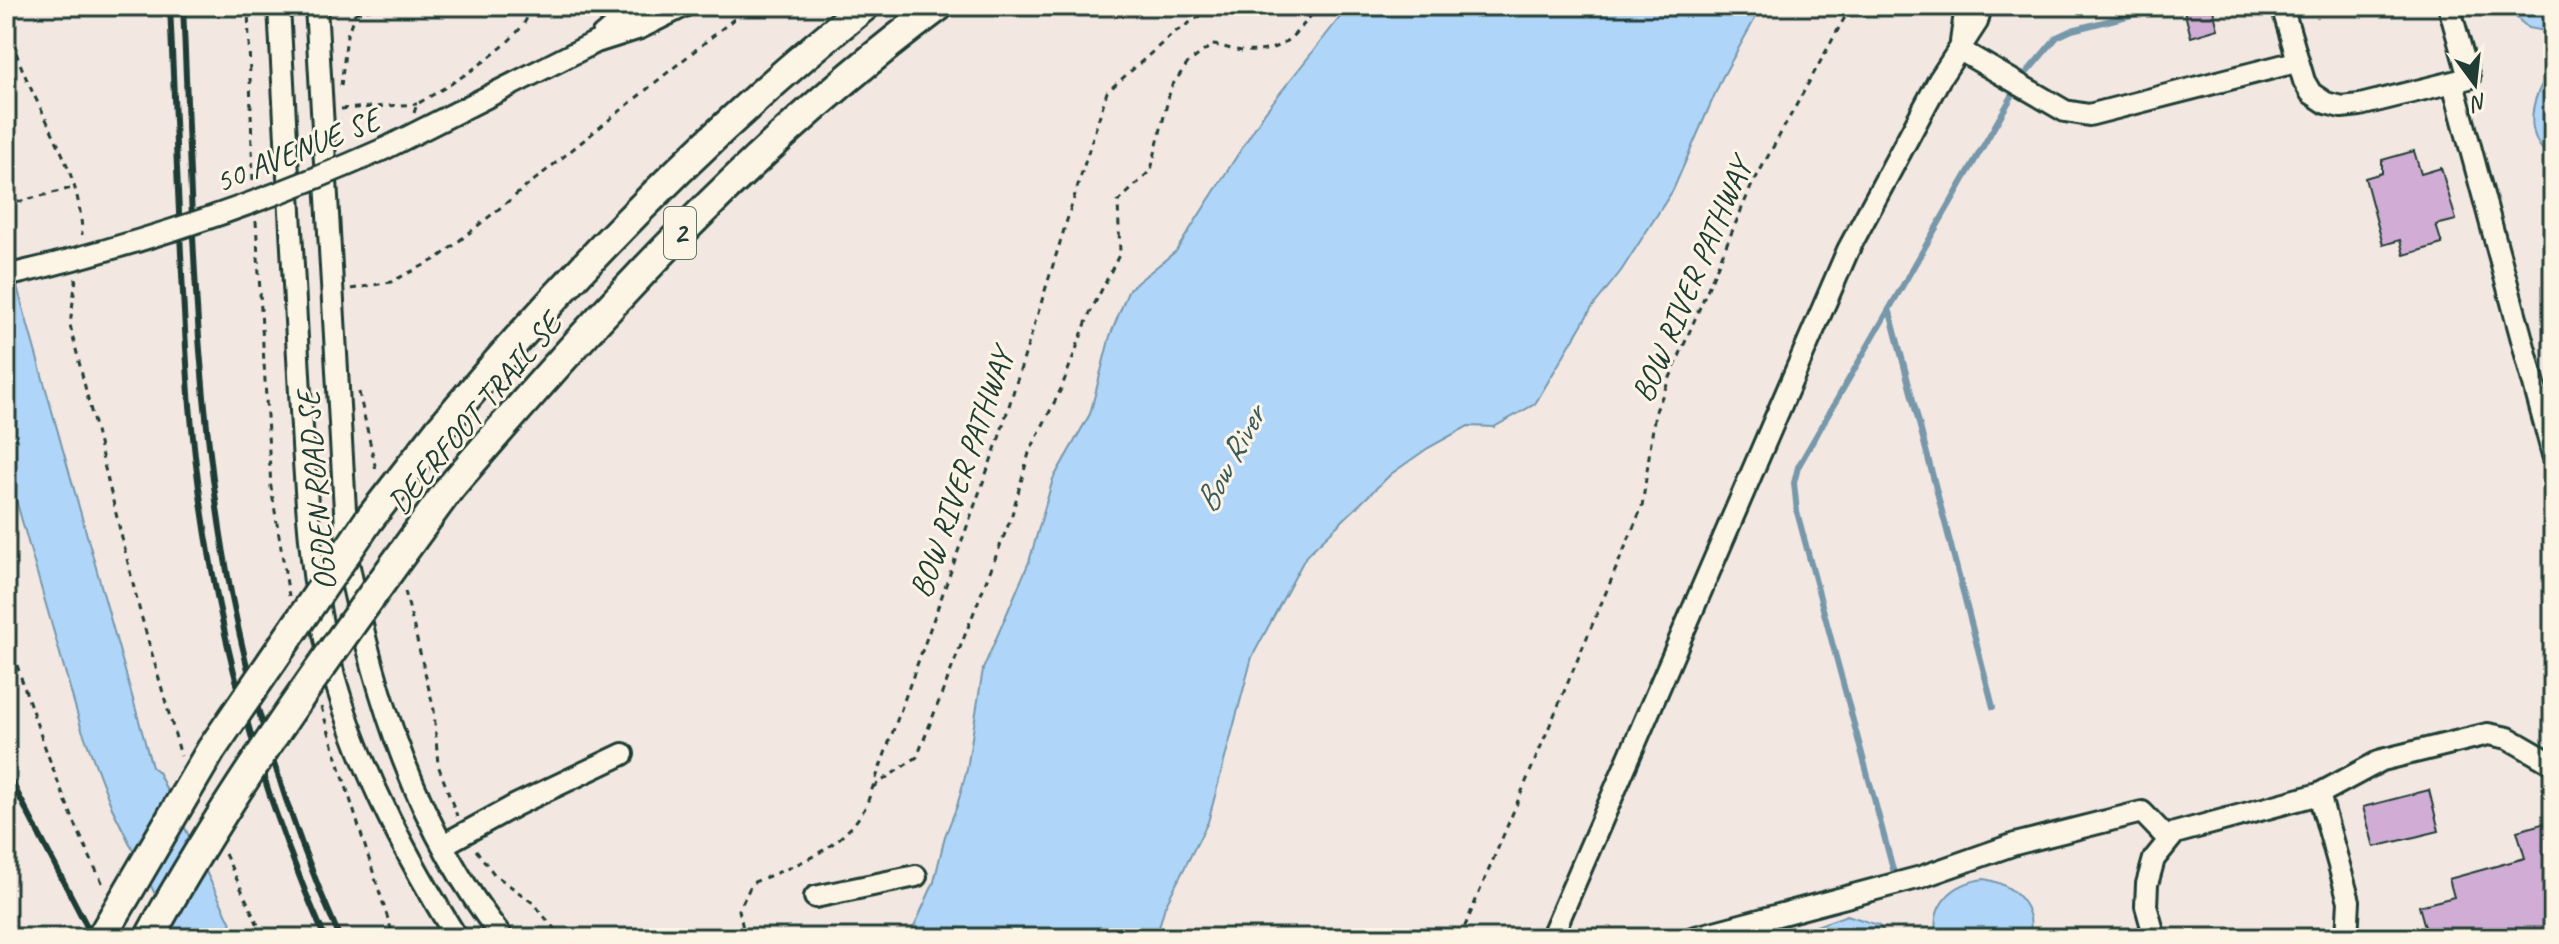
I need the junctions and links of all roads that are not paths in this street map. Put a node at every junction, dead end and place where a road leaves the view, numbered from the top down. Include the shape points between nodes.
1 (279, 6) edge
2 (316, 6) edge
3 (638, 6) edge
4 (684, 6) edge
5 (865, 6) edge
6 (939, 6) edge
7 (1966, 6) edge
8 (1981, 6) edge
9 (2282, 6) edge
10 (2449, 6) edge
11 (596, 42) junction
12 (1960, 50) junction
13 (2296, 62) junction
14 (2453, 83) junction
15 (6, 276) edge
16 (2553, 455) edge
17 (623, 754) dead end
18 (2553, 764) edge
19 (2319, 794) junction
20 (2168, 839) junction
21 (443, 845) junction
22 (916, 876) dead end
23 (815, 897) dead end
24 (101, 938) edge
25 (149, 938) edge
26 (457, 938) edge
27 (503, 938) edge
28 (1551, 938) edge
29 (1692, 938) edge
30 (2155, 938) edge
31 (2347, 938) edge

1 - 26 street, OGDEN ROAD SE via 308,533 323,630 362,759 396,834
2 - 21 street, OGDEN ROAD SE via 348,562 364,644 387,719
3 - 11 street, 50 AVENUE SE
4 - 11 street, 50 AVENUE SE
5 - 24 highway, DEERFOOT TRAIL SE / 2, bridge via 607,240 439,430 368,521 229,723
6 - 25 highway, DEERFOOT TRAIL SE / 2, bridge via 808,113 655,257 449,489 254,768
7 - 12 street
8 - 12 street
9 - 13 street
10 - 14 street via 2469,78
11 - 15 street, 50 AVENUE SE, bridge via 317,178 185,225
12 - 13 street via 2065,111 2089,115
12 - 28 street via 1848,250
13 - 14 street via 2311,93 2341,107
14 - 16 street
17 - 21 street
18 - 19 street via 2508,738 2488,734 2382,760
19 - 20 street via 2206,823
19 - 31 street via 2349,901
20 - 29 street via 2142,812
20 - 30 street via 2154,859 2147,884 2146,906
21 - 27 street, OGDEN ROAD SE
22 - 23 street

